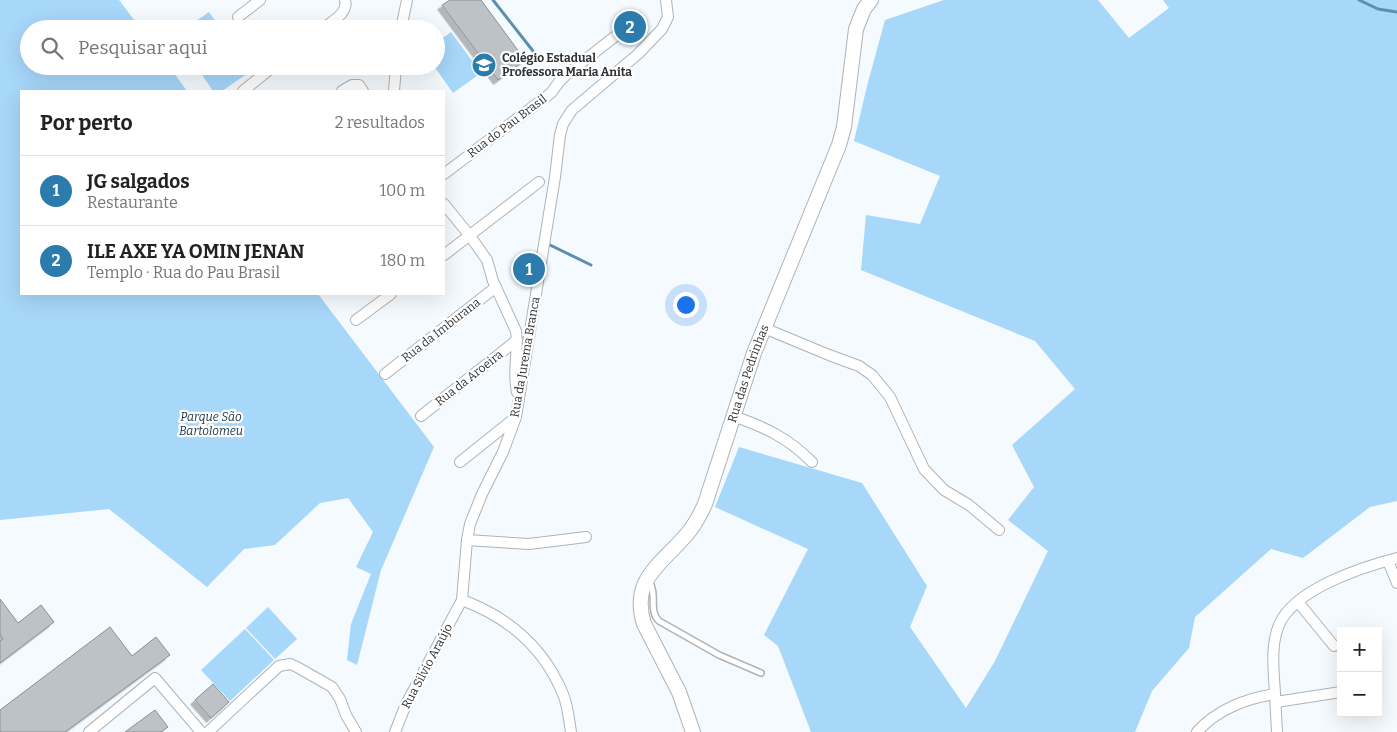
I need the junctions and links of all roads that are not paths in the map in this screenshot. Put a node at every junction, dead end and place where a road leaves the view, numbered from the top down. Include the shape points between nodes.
1 (260, 0) edge
2 (345, 0) edge
3 (407, 0) edge
4 (666, 0) edge
5 (871, 0) edge
6 (238, 17) dead end
7 (333, 20) edge
8 (403, 20) edge
9 (636, 20) dead end
10 (263, 75) edge
11 (395, 75) edge
12 (244, 90) edge
13 (344, 90) edge
14 (362, 90) edge
15 (394, 90) edge
16 (445, 173) edge
17 (539, 182) dead end
18 (445, 205) edge
19 (470, 236) junction
20 (445, 254) edge
21 (496, 287) junction
22 (390, 295) edge
23 (356, 320) dead end
24 (764, 328) junction
25 (518, 340) junction
26 (385, 374) dead end
27 (519, 400) junction
28 (421, 416) dead end
29 (733, 416) junction
30 (516, 417) junction
31 (460, 462) dead end
32 (812, 462) dead end
33 (999, 530) dead end
34 (586, 537) dead end
35 (467, 540) junction
36 (1392, 559) edge
37 (648, 578) junction
38 (1397, 582) edge
39 (462, 600) junction
40 (1298, 602) junction
41 (1334, 646) dead end
42 (761, 673) dead end
43 (1337, 692) edge
44 (1275, 698) junction
45 (89, 732) edge
46 (201, 732) edge
47 (208, 732) edge
48 (356, 732) edge
49 (395, 732) edge
50 (571, 732) edge
51 (693, 732) edge
52 (1197, 732) edge
53 (1277, 732) edge

1 - 6 street
2 - 7 street via 345,10
3 - 8 street
4 - 27 street, Rua da Jurema Branca via 668,17 662,29 638,54 572,110 563,124
5 - 24 main road, Rua das Pedrinhas via 864,8 856,29 840,145
9 - 16 street, Rua do Pau Brasil via 567,74 551,93
10 - 12 street
11 - 15 street
13 - 14 street via 356,84
17 - 19 street
18 - 19 street
19 - 20 street
19 - 21 street via 487,260
21 - 25 street
21 - 26 street, Rua da Imburana
22 - 23 street
24 - 29 main road, Rua das Pedrinhas
24 - 33 street via 859,366 872,375 890,397 924,469 944,490 970,505
25 - 27 street via 515,383
25 - 28 street, Rua da Aroeira
27 - 30 street, Rua da Jurema Branca
29 - 32 street via 776,433
29 - 37 main road, Rua das Pedrinhas via 698,520
30 - 31 street
30 - 35 street, Rua da Jurema Branca via 504,452 475,511
34 - 35 street via 530,544
35 - 39 street, Rua da Jurema Branca
36 - 38 street
36 - 40 street via 1339,577
37 - 42 lane via 653,587 653,609 659,621 719,656
37 - 51 main road, Rua das Pedrinhas via 640,598 644,624 679,692
39 - 49 street, Rua Silvio Araújo via 406,704
39 - 50 street via 481,607 512,626 535,647 550,667 564,696
40 - 41 street
40 - 44 street via 1279,625 1274,643
43 - 44 street
44 - 52 street via 1241,702 1211,719
44 - 53 street
45 - 46 street via 155,678
47 - 48 street via 279,666 290,664 332,687

